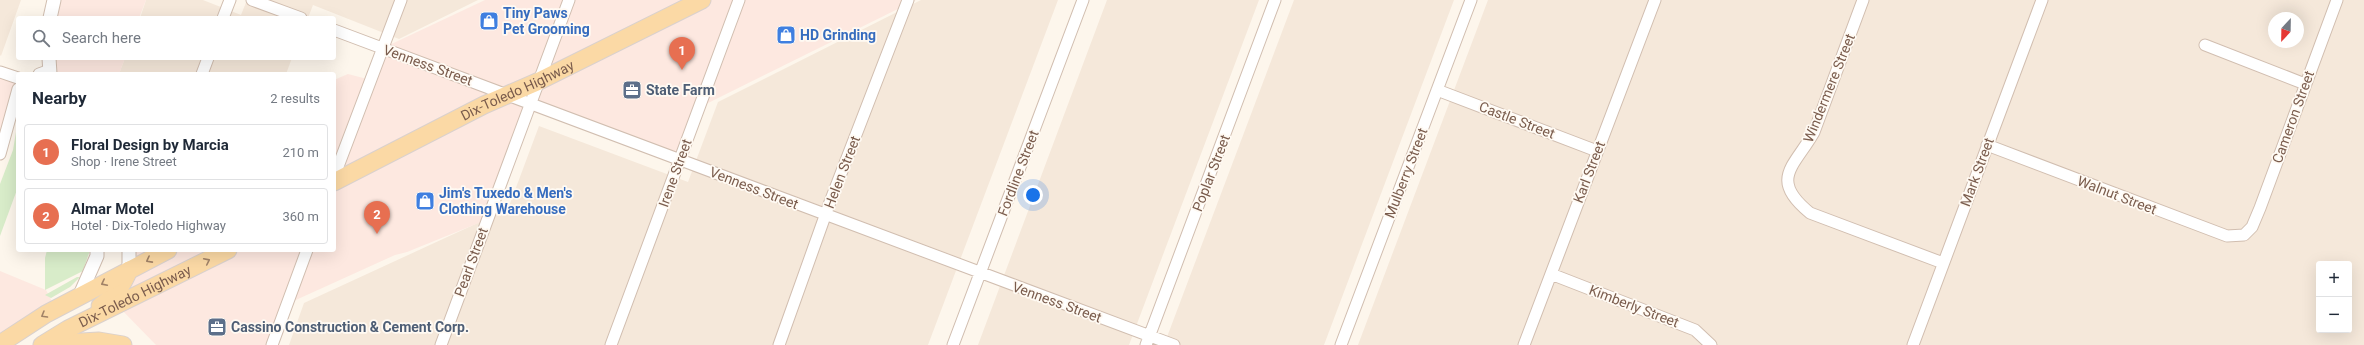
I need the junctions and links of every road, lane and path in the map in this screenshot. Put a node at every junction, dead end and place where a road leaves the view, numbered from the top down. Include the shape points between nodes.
1 (54, 0) edge
2 (230, 0) edge
3 (252, 0) edge
4 (401, 0) edge
5 (569, 0) edge
6 (702, 0) edge
7 (739, 0) edge
8 (908, 0) edge
9 (1083, 0) edge
10 (1276, 0) edge
11 (1471, 0) edge
12 (1655, 0) edge
13 (1863, 0) edge
14 (2042, 0) edge
15 (2336, 0) edge
16 (50, 16) edge
17 (224, 16) edge
18 (296, 16) edge
19 (336, 31) edge
20 (2205, 45) dead end
21 (383, 48) junction
22 (207, 60) edge
23 (0, 72) edge
24 (203, 72) edge
25 (16, 77) edge
26 (537, 82) junction
27 (2305, 84) junction
28 (1437, 90) junction
29 (509, 94) junction
30 (16, 96) edge
31 (530, 102) junction
32 (1987, 145) junction
33 (1597, 151) junction
34 (0, 154) edge
35 (680, 160) junction
36 (336, 172) edge
37 (336, 181) edge
38 (826, 215) junction
39 (2248, 233) joint
40 (97, 252) edge
41 (129, 252) edge
42 (164, 252) edge
43 (224, 252) edge
44 (306, 252) edge
45 (1943, 263) junction
46 (129, 270) junction
47 (980, 273) junction
48 (1551, 274) junction
49 (79, 297) junction
50 (68, 329) junction
51 (1147, 340) edge
52 (0, 344) edge
53 (42, 345) edge
54 (123, 345) edge
55 (272, 345) edge
56 (441, 345) edge
57 (610, 345) edge
58 (779, 345) edge
59 (953, 345) edge
60 (1174, 345) edge
61 (1341, 345) edge
62 (1524, 345) edge
63 (1711, 345) edge
64 (1913, 345) edge

1 - 16 street
2 - 17 street
3 - 18 street
4 - 21 street
5 - 26 street, Pearl Street
6 - 26 main road, Dix-Toledo Highway
7 - 35 street, Irene Street
8 - 38 street, Helen Street
9 - 47 street, Fordline Street
10 - 51 street, Poplar Street
11 - 28 street, Mulberry Street
12 - 33 street, Karl Street
13 - 45 street, Windermere Street via 1814,132 1790,166 1789,188 1797,202 1810,213
14 - 32 street, Mark Street
15 - 27 street, Cameron Street
19 - 21 street, Venness Street
20 - 27 street
21 - 29 street, Venness Street
21 - 36 street
22 - 24 street
23 - 25 street
26 - 29 main road, Dix-Toledo Highway
26 - 31 street, Pearl Street
27 - 39 street, Cameron Street via 2260,208
28 - 33 street, Castle Street
28 - 61 street, Mulberry Street
29 - 31 street, Venness Street
29 - 37 main road, Dix-Toledo Highway
30 - 34 street
31 - 35 street, Venness Street
31 - 56 street, Pearl Street
32 - 39 street, Walnut Street via 2227,236
32 - 45 street, Mark Street
33 - 48 street, Karl Street
35 - 38 street, Venness Street
35 - 57 street, Irene Street
38 - 47 street, Venness Street
38 - 58 street, Helen Street
40 - 49 street
41 - 46 street
42 -> 46 main road, Dix-Toledo Highway
50 -> 43 main road, Dix-Toledo Highway
44 - 55 street
45 - 64 street, Mark Street
46 -> 49 main road, Dix-Toledo Highway
46 - 50 main road via 123,285 114,297
47 - 51 street, Venness Street
47 - 59 street, Fordline Street
48 - 62 street, Karl Street
48 - 63 street, Kimberly Street via 1695,330
49 -> 52 main road, Dix-Toledo Highway via 46,314
50 - 53 main road, Dix-Toledo Highway
51 - 60 street, Venness Street
53 - 54 main road via 99,341

